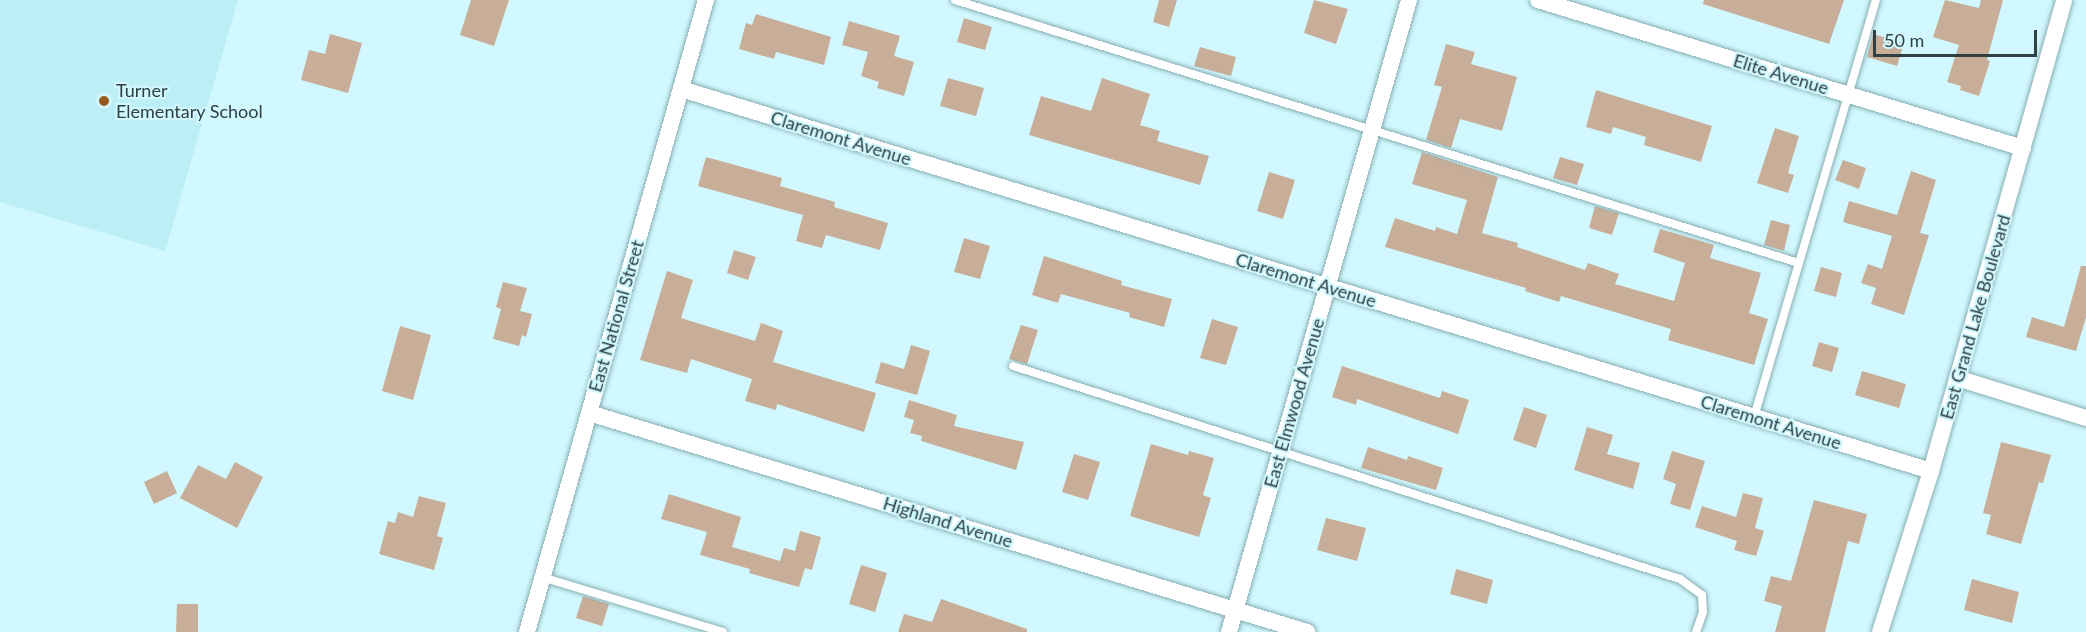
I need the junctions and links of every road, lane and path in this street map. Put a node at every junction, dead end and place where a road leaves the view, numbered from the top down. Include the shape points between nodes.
1 (706, 0) edge
2 (955, 0) edge
3 (1409, 0) edge
4 (1539, 0) edge
5 (1876, 0) edge
6 (2064, 0) edge
7 (681, 90) junction
8 (1849, 95) junction
9 (1372, 129) junction
10 (2023, 148) junction
11 (1799, 263) junction
12 (1327, 287) junction
13 (1013, 366) dead end
14 (1957, 378) junction
15 (589, 413) junction
16 (1754, 417) junction
17 (2086, 418) edge
18 (1281, 450) junction
19 (1931, 471) junction
20 (542, 577) junction
21 (1236, 610) junction
22 (527, 632) edge
23 (723, 632) edge
24 (1229, 632) edge
25 (1307, 632) edge
26 (1696, 632) edge
27 (1880, 632) edge

1 - 7 street, East National Street
2 - 9 lane
3 - 9 street, East Elmwood Avenue
4 - 8 street, Elite Avenue
5 - 8 lane
6 - 10 street, East Grand Lake Boulevard
7 - 12 street, Claremont Avenue
7 - 15 street, East National Street
8 - 10 street, Elite Avenue
8 - 11 lane
9 - 11 lane
9 - 12 street, East Elmwood Avenue
10 - 14 street, East Grand Lake Boulevard
11 - 16 lane
12 - 16 street, Claremont Avenue
12 - 18 street, East Elmwood Avenue
13 - 18 lane
14 - 17 street
14 - 19 street, East Grand Lake Boulevard
15 - 20 street, East National Street
15 - 21 street, Highland Avenue
16 - 19 street, Claremont Avenue
18 - 21 street, East Elmwood Avenue
18 - 26 lane via 1680,579 1702,595 1703,612
19 - 27 street, East Grand Lake Boulevard
20 - 22 street, East National Street
20 - 23 lane
21 - 24 street, East Elmwood Avenue
21 - 25 street, Highland Avenue

